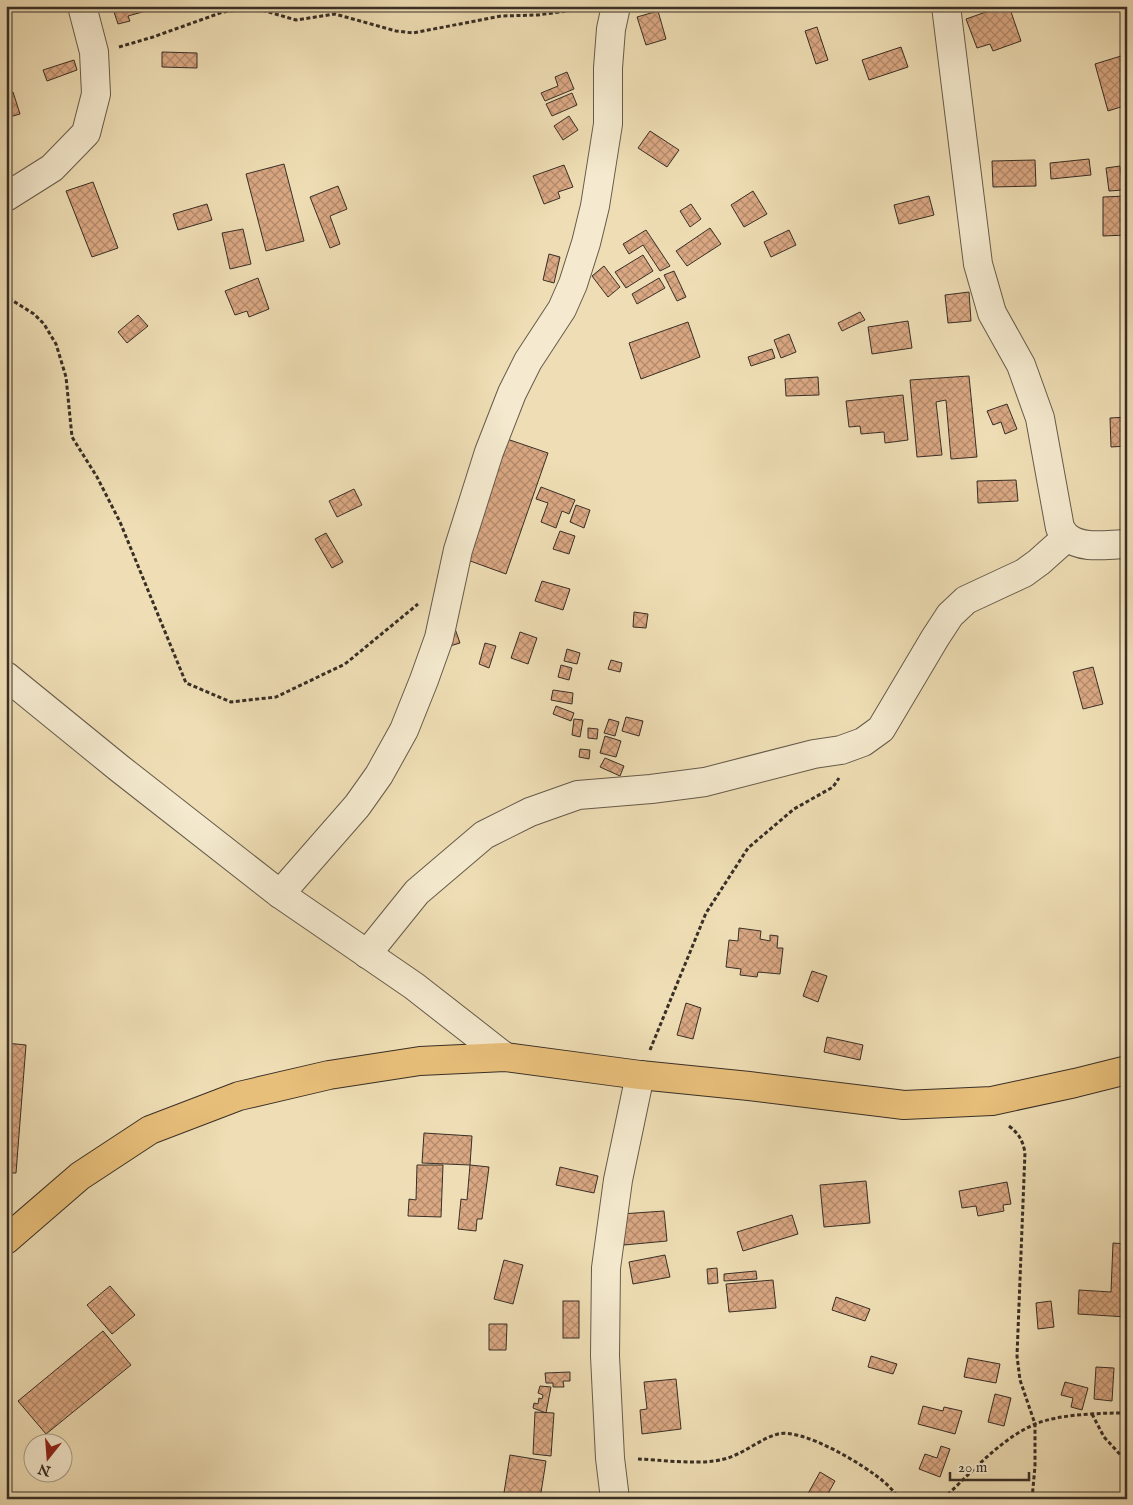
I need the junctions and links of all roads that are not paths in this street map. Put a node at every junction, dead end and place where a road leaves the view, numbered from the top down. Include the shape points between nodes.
1 (82, 6) edge
2 (946, 6) edge
3 (603, 7) edge
4 (6, 197) edge
5 (1067, 537) junction
6 (1127, 544) edge
7 (6, 676) edge
8 (280, 894) junction
9 (367, 954) junction
10 (505, 1057) junction
11 (1127, 1070) edge
12 (640, 1075) junction
13 (6, 1240) edge
14 (614, 1499) edge

1 - 4 street via 94,52 96,94 86,133 52,168
2 - 5 street via 978,264 992,313 1020,365 1040,418 1056,516
3 - 8 street via 611,29 608,124 595,206 573,284 562,309 528,361 489,452 458,550 439,638 404,730 357,806
5 - 6 street via 1093,546
5 - 9 street via 1024,573 966,600 950,615 881,729 863,742 704,782 578,795 530,812 484,835 417,892
7 - 8 street
8 - 9 street
9 - 10 street
10 - 12 main road
10 - 13 main road via 420,1062 329,1074 240,1096 150,1130 80,1176
11 - 12 main road via 992,1101 904,1105
12 - 14 street via 618,1180 606,1268 605,1356

